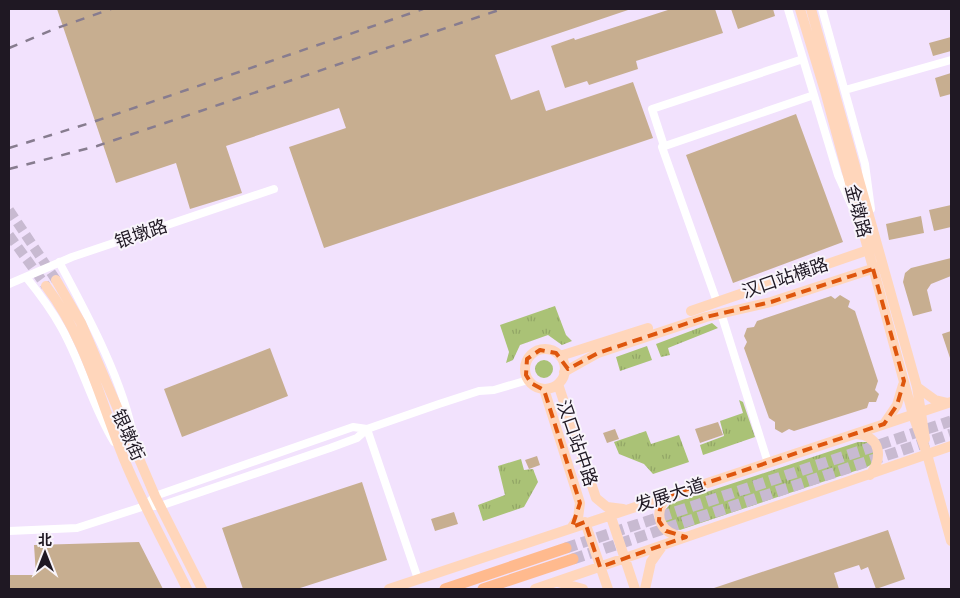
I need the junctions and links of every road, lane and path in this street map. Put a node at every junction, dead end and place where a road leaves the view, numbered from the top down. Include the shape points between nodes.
1 (788, 9) edge
2 (800, 9) edge
3 (811, 9) edge
4 (822, 9) edge
5 (803, 59) junction
6 (951, 60) edge
7 (845, 90) junction
8 (814, 95) junction
9 (664, 146) junction
10 (274, 189) dead end
11 (872, 220) junction
12 (862, 228) junction
13 (880, 246) junction
14 (868, 250) junction
15 (59, 262) junction
16 (884, 265) junction
17 (873, 269) junction
18 (26, 277) junction
19 (56, 280) tunnel mouth
20 (9, 284) edge
21 (46, 286) tunnel mouth
22 (717, 302) junction
23 (690, 311) dead end
24 (721, 313) junction
25 (648, 328) dead end
26 (560, 356) junction
27 (564, 372) junction
28 (528, 380) junction
29 (904, 382) junction
30 (558, 384) junction
31 (917, 387) junction
32 (544, 389) junction
33 (950, 403) edge
34 (918, 413) junction
35 (884, 424) junction
36 (368, 430) junction
37 (855, 434) junction
38 (951, 446) edge
39 (137, 454) junction
40 (927, 454) junction
41 (124, 458) junction
42 (768, 463) junction
43 (870, 475) junction
44 (155, 496) junction
45 (667, 496) junction
46 (145, 506) junction
47 (160, 506) junction
48 (627, 509) junction
49 (610, 514) junction
50 (585, 522) junction
51 (572, 527) junction
52 (9, 531) edge
53 (686, 538) junction
54 (951, 540) edge
55 (664, 544) junction
56 (566, 548) tunnel mouth
57 (573, 559) tunnel mouth
58 (625, 559) junction
59 (600, 567) junction
60 (647, 571) junction
61 (418, 579) junction
62 (557, 582) junction
63 (187, 589) edge
64 (202, 589) edge
65 (389, 589) edge
66 (445, 589) edge
67 (483, 589) edge
68 (535, 589) edge
69 (582, 589) edge
70 (608, 589) edge
71 (635, 589) edge
72 (646, 589) edge
73 (653, 589) edge

1 - 5 street
2 - 12 main road, 金墩路
3 - 11 main road, 金墩路
4 - 7 street
5 - 8 street
5 - 9 street via 652,109
6 - 7 street
7 - 11 street via 865,164
8 - 9 street
8 - 12 street via 838,174
9 - 22 street
10 - 15 street, 银墩路
11 - 13 main road, 金墩路
12 - 14 main road, 金墩路
13 - 14 main road, 汉口站横路
13 - 16 main road, 金墩路
14 - 17 main road, 金墩路
14 - 22 main road, 汉口站横路
15 - 18 street, 银墩路
15 - 39 street via 91,323 130,415
16 - 17 main road
16 - 31 main road, 金墩路
17 - 24 main road via 771,302
17 - 29 main road, 金墩路
18 - 20 street, 银墩路
18 - 41 street via 62,328 104,426
19 - 39 main road, 银墩街 via 81,323
21 - 41 main road, 银墩街 via 73,327
22 - 23 main road, 汉口站横路
24 - 27 main road via 598,352
24 - 42 street
25 - 26 main road
26 - 27 main road
26 - 28 main road via 546,349 531,355 525,369
27 - 30 main road
28 - 32 main road
28 - 36 street via 479,391
29 - 34 main road, 金墩路
29 - 35 main road via 897,405
30 - 32 main road
30 - 48 main road, 汉口站中路 via 596,498 608,507
31 - 33 main road via 935,400
31 - 34 main road, 金墩路
32 - 51 main road, 汉口站中路 via 580,503 578,518
33 - 34 main road, 发展大道
34 - 35 main road, 发展大道
34 - 40 main road
35 - 37 main road, 发展大道
36 - 44 street via 353,427
36 - 47 street via 357,438
36 - 61 street
37 - 42 main road, 发展大道
37 - 43 main road via 868,437 877,445 879,457
38 - 40 main road
39 - 44 main road, 银墩街
40 - 43 main road
40 - 54 main road
41 - 46 main road, 银墩街
42 - 45 main road, 发展大道
43 - 53 main road
44 - 46 street
44 - 47 main road, 银墩街
45 - 48 main road, 发展大道
45 - 53 main road via 660,508 659,521 666,531
46 - 47 street
46 - 52 street via 77,528
46 - 63 main road, 银墩街
47 - 64 main road, 银墩街
48 - 49 main road, 发展大道
49 - 50 main road, 发展大道
49 - 58 main road
50 - 51 main road, 发展大道
50 - 59 main road
51 - 61 main road, 发展大道
53 - 55 main road
55 - 58 main road
55 - 60 main road
56 - 66 highway
57 - 67 highway
58 - 59 main road
58 - 71 main road
59 - 62 main road
59 - 70 main road
60 - 72 main road
60 - 73 main road
61 - 65 main road, 发展大道
62 - 68 main road
62 - 69 main road

